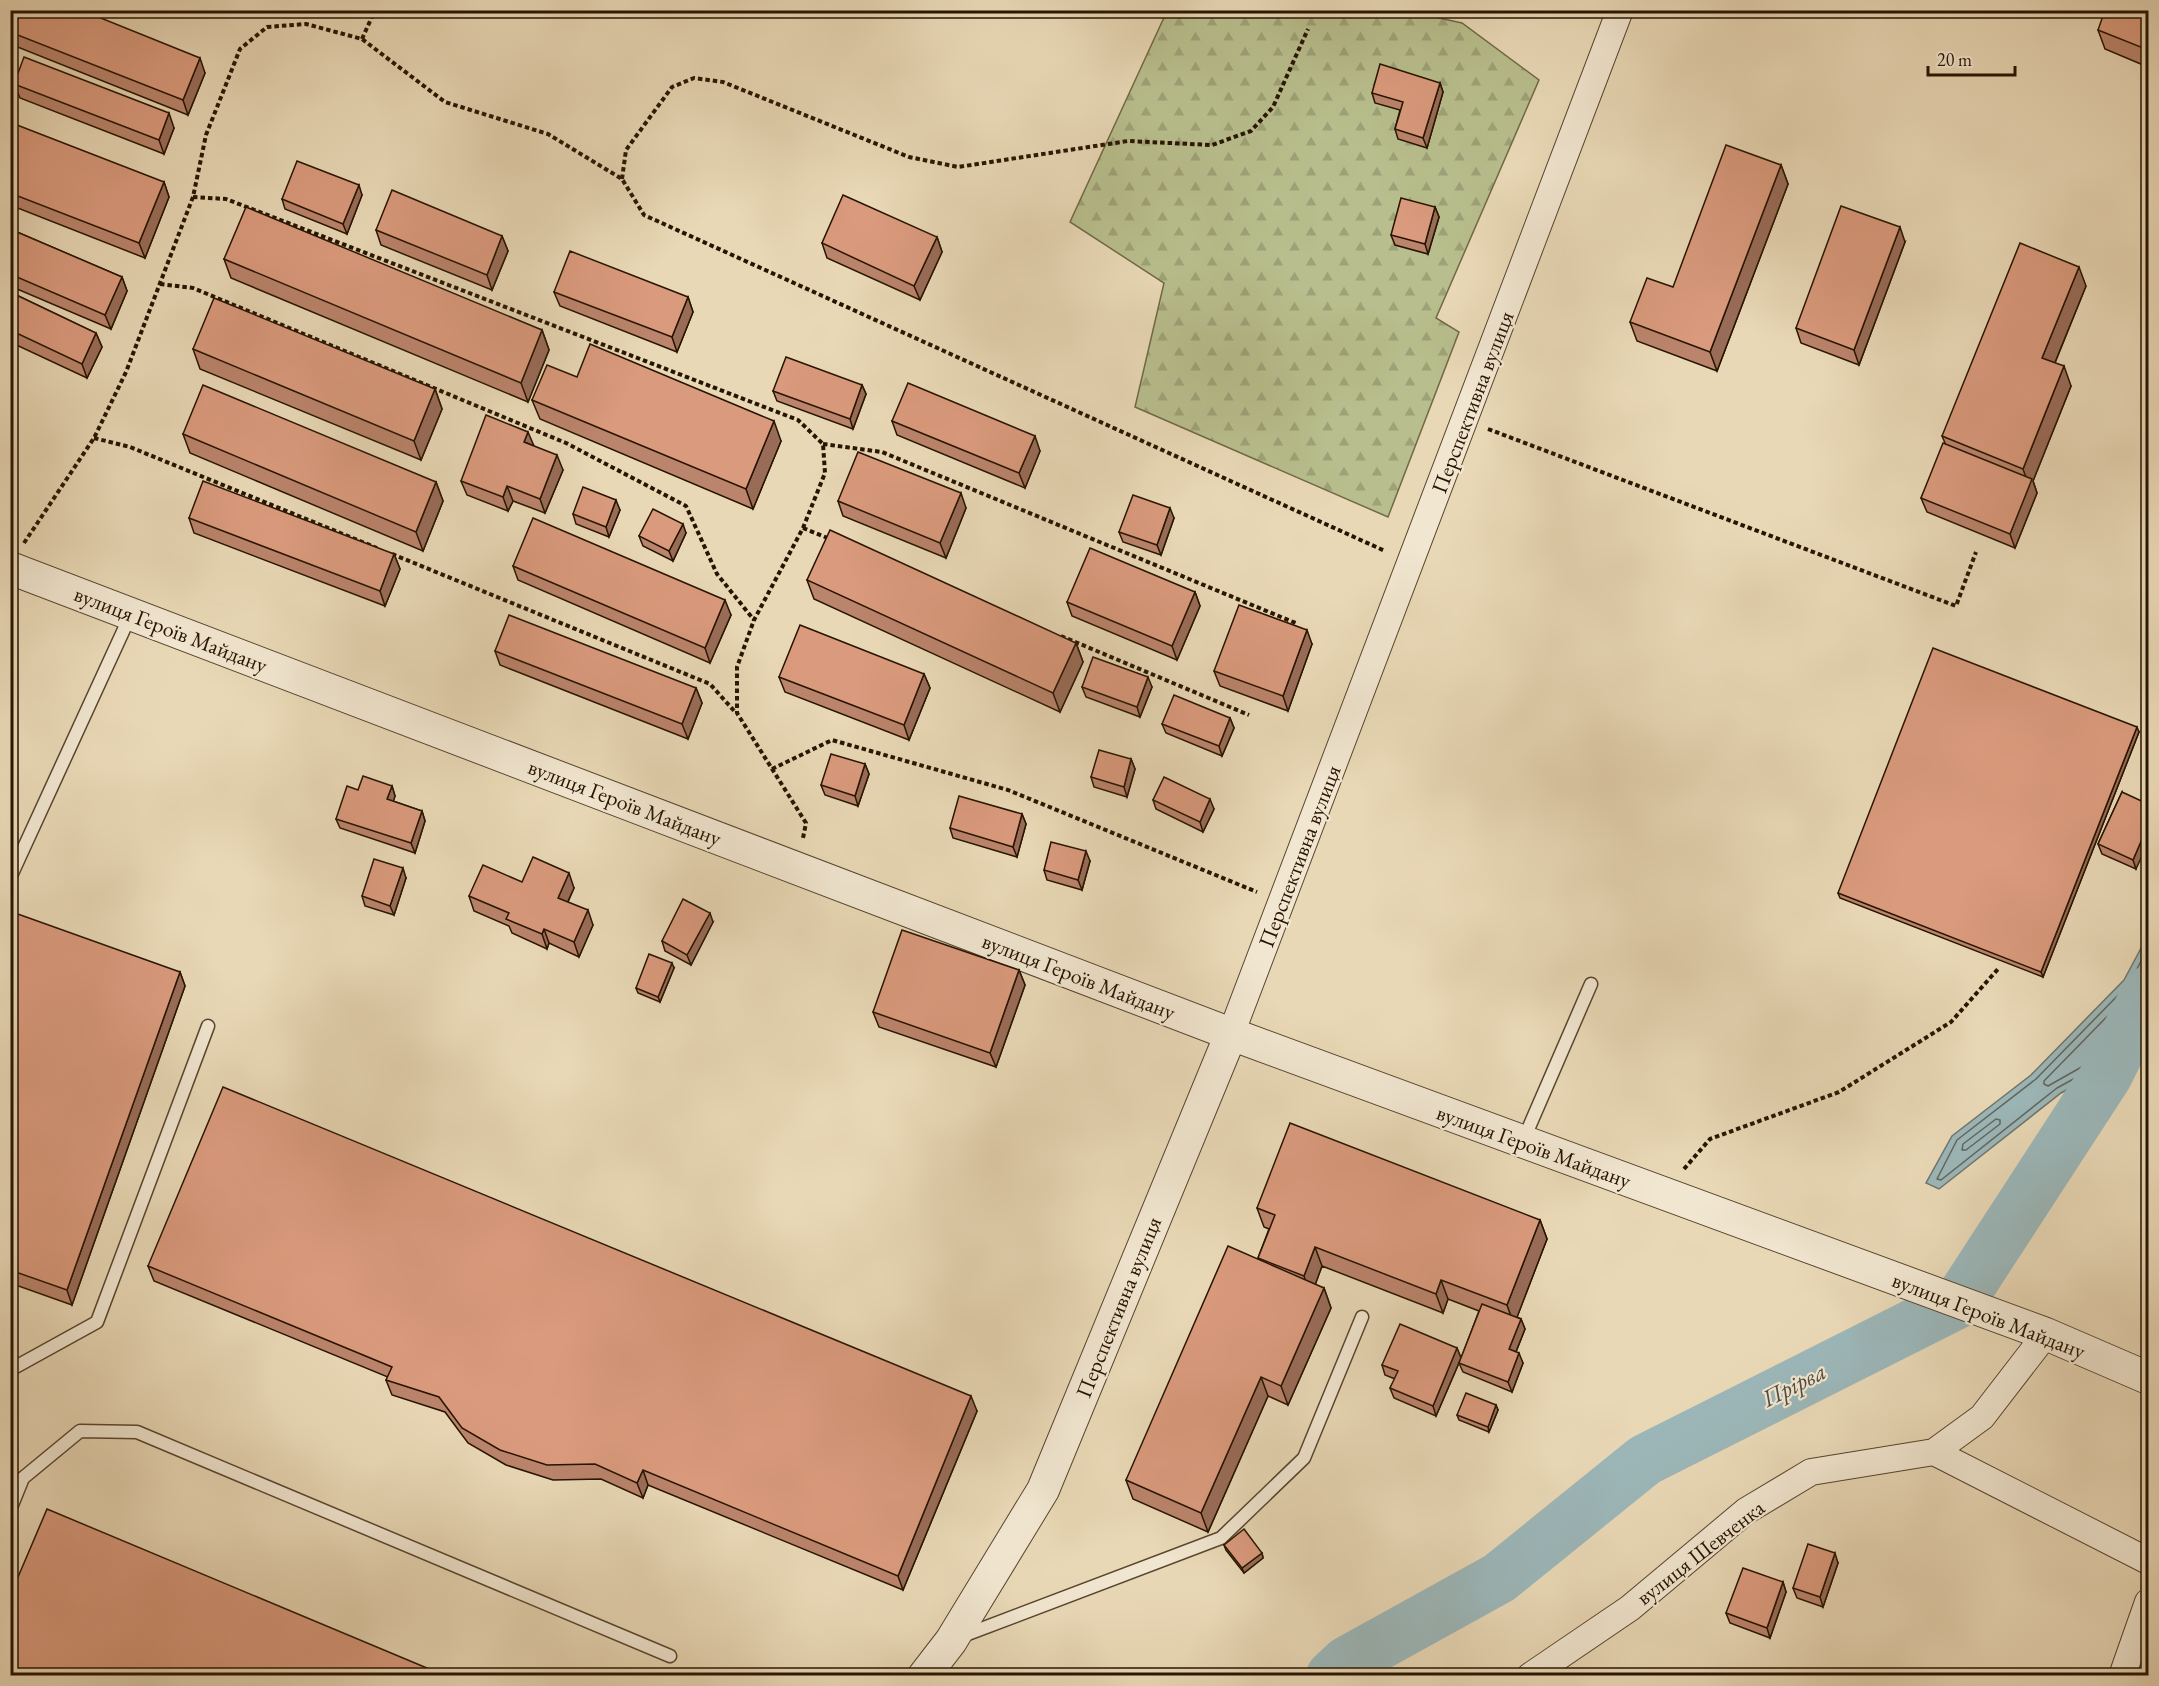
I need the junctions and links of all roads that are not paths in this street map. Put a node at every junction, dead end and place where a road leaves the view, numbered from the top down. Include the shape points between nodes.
1 (1620, 10) edge
2 (17, 556) edge
3 (131, 613) junction
4 (10, 878) edge
5 (1591, 984) dead end
6 (208, 1026) dead end
7 (1231, 1034) junction
8 (1522, 1142) junction
9 (1362, 1317) dead end
10 (2046, 1334) junction
11 (10, 1370) edge
12 (2148, 1378) edge
13 (1934, 1452) junction
14 (10, 1510) edge
15 (2148, 1561) edge
16 (2148, 1602) edge
17 (951, 1641) junction
18 (670, 1656) dead end
19 (924, 1676) edge
20 (1530, 1676) edge
21 (2122, 1676) edge

1 - 7 street, Перспективна вулиця
2 - 3 street, вулиця Героїв Майдану
3 - 4 lane
3 - 7 street, вулиця Героїв Майдану
5 - 8 lane
6 - 11 lane via 97,1322
7 - 8 street, вулиця Героїв Майдану
7 - 17 street, Перспективна вулиця via 1043,1490
8 - 10 street, вулиця Героїв Майдану
9 - 17 lane via 1304,1458 1221,1538
10 - 12 street, вулиця Героїв Майдану
10 - 13 street, вулиця Шевченка via 1982,1417
13 - 15 street
13 - 20 street, вулиця Шевченка via 1811,1472 1746,1511 1630,1608
14 - 18 lane via 23,1478 80,1431 137,1432
16 - 21 street
17 - 19 street, Перспективна вулиця

